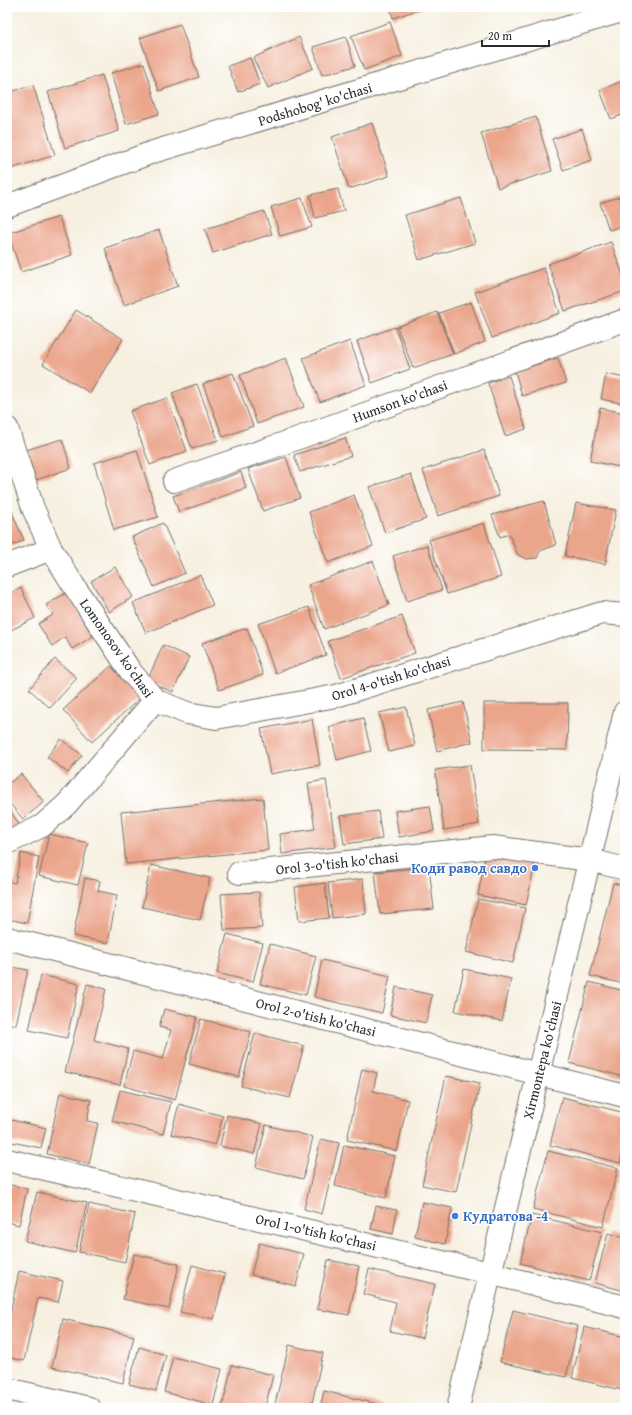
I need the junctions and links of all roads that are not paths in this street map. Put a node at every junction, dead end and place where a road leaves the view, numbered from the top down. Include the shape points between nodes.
1 (625, 10) edge
2 (7, 206) edge
3 (625, 320) edge
4 (7, 428) edge
5 (174, 481) dead end
6 (52, 548) junction
7 (7, 566) edge
8 (625, 615) edge
9 (155, 700) junction
10 (625, 712) edge
11 (7, 843) edge
12 (590, 860) junction
13 (625, 869) edge
14 (239, 873) dead end
15 (7, 938) edge
16 (539, 1074) junction
17 (625, 1096) edge
18 (7, 1160) edge
19 (489, 1273) junction
20 (625, 1307) edge
21 (7, 1389) edge
22 (89, 1408) edge
23 (458, 1408) edge

1 - 2 street, Podshobog' ko'chasi via 153,152
3 - 5 street, Humson ko'chasi
4 - 6 street, Lomonosov koʻchasi via 33,508
6 - 7 street
6 - 9 street, Lomonosov koʻchasi via 131,672
8 - 9 street, Orol 4-o'tish ko'chasi via 602,613 336,696 216,718 187,713
9 - 11 street, Lomonosov koʻchasi via 67,804 42,826
10 - 12 street, Xirmontepa ko'chasi
12 - 13 street, Orol 3-o'tish ko'chasi
12 - 14 street, Orol 3-o'tish ko'chasi via 493,847
12 - 16 street, Xirmontepa ko'chasi
15 - 16 street, Orol 2-o'tish ko'chasi
16 - 17 street, Orol 2-o'tish ko'chasi
16 - 19 street, Xirmontepa ko'chasi
18 - 19 street, Orol 1-o'tish ko'chasi
19 - 20 street, Orol 1-o'tish ko'chasi
19 - 23 street, Xirmontepa ko'chasi
21 - 22 street

